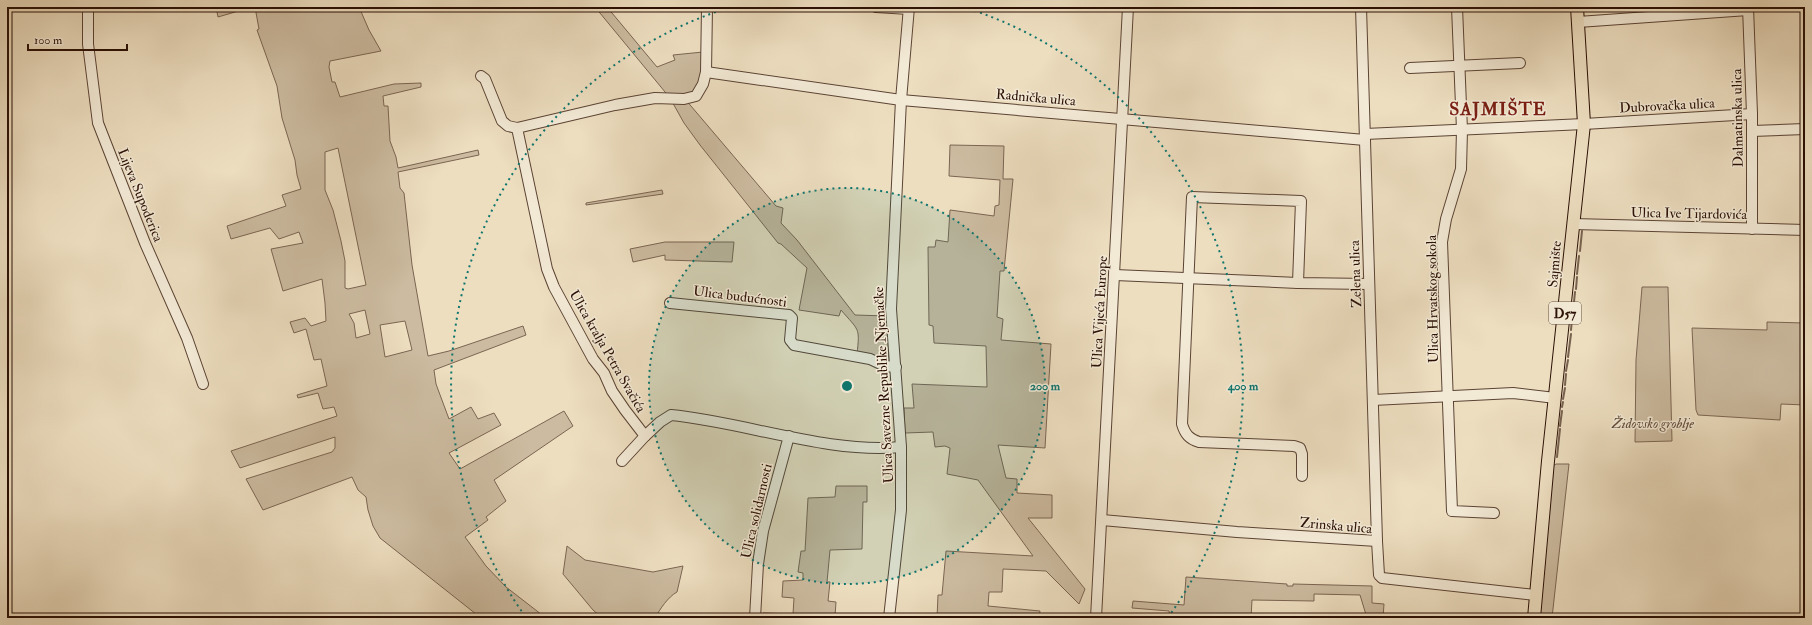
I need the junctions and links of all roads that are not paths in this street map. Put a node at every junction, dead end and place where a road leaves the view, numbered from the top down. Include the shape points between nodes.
1 (88, 7) edge
2 (707, 7) edge
3 (876, 7) edge
4 (1128, 7) edge
5 (1361, 7) edge
6 (1457, 7) edge
7 (1577, 7) edge
8 (909, 8) edge
9 (1748, 8) edge
10 (1578, 22) junction
11 (1520, 63) dead end
12 (1459, 66) junction
13 (1410, 68) dead end
14 (706, 72) junction
15 (481, 76) dead end
16 (901, 100) junction
17 (1752, 114) junction
18 (1122, 119) junction
19 (1584, 124) junction
20 (1805, 129) edge
21 (1462, 130) junction
22 (518, 131) junction
23 (1752, 131) junction
24 (1365, 137) junction
25 (1573, 224) junction
26 (1752, 228) junction
27 (1805, 230) edge
28 (1115, 275) junction
29 (1188, 277) junction
30 (1298, 283) junction
31 (1369, 284) junction
32 (670, 303) dead end
33 (896, 367) junction
34 (203, 384) dead end
35 (1449, 398) junction
36 (1555, 398) junction
37 (1373, 400) junction
38 (644, 436) junction
39 (789, 436) junction
40 (901, 447) junction
41 (622, 461) dead end
42 (1302, 476) dead end
43 (1494, 513) dead end
44 (1102, 520) junction
45 (1377, 541) junction
46 (1535, 594) junction
47 (755, 618) edge
48 (889, 618) edge
49 (1096, 618) edge
50 (1534, 618) edge

1 - 34 street, Lijeva Supoderica via 88,44 98,122 145,243 187,338
2 - 14 street
3 - 8 street
4 - 18 street, Ulica Vijeća Europe
5 - 24 street, Zelena ulica
6 - 12 street, Ulica Hrvatskog sokola
7 - 10 main road, Sajmište / D57
8 - 16 street, Ulica Savezne Republike Njemačke
9 - 10 street
9 - 17 street, Dalmatinska ulica
10 - 19 main road, Sajmište / D57
11 - 12 street
12 - 13 street
12 - 21 street, Ulica Hrvatskog sokola
14 - 16 street, Radnička ulica
14 - 22 street via 704,84 699,93 692,98 655,98 621,103
15 - 22 street via 485,79 502,121
16 - 18 street, Radnička ulica
16 - 33 street, Ulica Savezne Republike Njemačke via 890,309
17 - 19 street, Dubrovačka ulica
17 - 23 street, Dalmatinska ulica
18 - 24 street, Radnička ulica
18 - 28 street, Ulica Vijeća Europe
19 - 21 street, Radnička ulica
19 - 25 main road, Sajmište / D57
20 - 23 street
21 - 24 street, Radnička ulica
21 - 35 street, Ulica Hrvatskog sokola via 1461,169 1442,242
22 - 38 street, Ulica kralja Petra Svačića via 549,275 593,359
23 - 26 street, Dalmatinska ulica
24 - 31 street, Zelena ulica
25 - 26 street, Ulica Ive Tijardovića
25 - 36 main road, Sajmište / D57
26 - 27 street, Ulica Ive Tijardovića
28 - 29 street
28 - 44 street, Ulica Vijeća Europe
29 - 30 street
29 - 30 street via 1192,197 1301,201
29 - 42 street via 1182,424 1184,430 1188,436 1199,442 1300,448
30 - 31 street
31 - 37 street, Zelena ulica
32 - 33 street, Ulica budućnosti via 789,315 792,318 790,340 794,345 870,359 885,366
33 - 40 street, Ulica Savezne Republike Njemačke
35 - 36 street via 1513,393
35 - 37 street
35 - 43 street, Ulica Hrvatskog sokola via 1452,511
36 - 46 main road, Sajmište / D57
37 - 45 street, Zelena ulica
38 - 39 street, Ulica kralja Petra Svačića via 671,415
38 - 41 street
39 - 40 street, Ulica kralja Petra Svačića via 862,447
39 - 47 street, Ulica solidarnosti via 763,531
40 - 48 street, Ulica Savezne Republike Njemačke via 901,510
44 - 45 street, Zrinska ulica
44 - 49 street, Ulica Vijeća Europe
45 - 46 street, Zrinska ulica via 1379,575 1382,578
46 - 50 main road, Sajmište / D57

